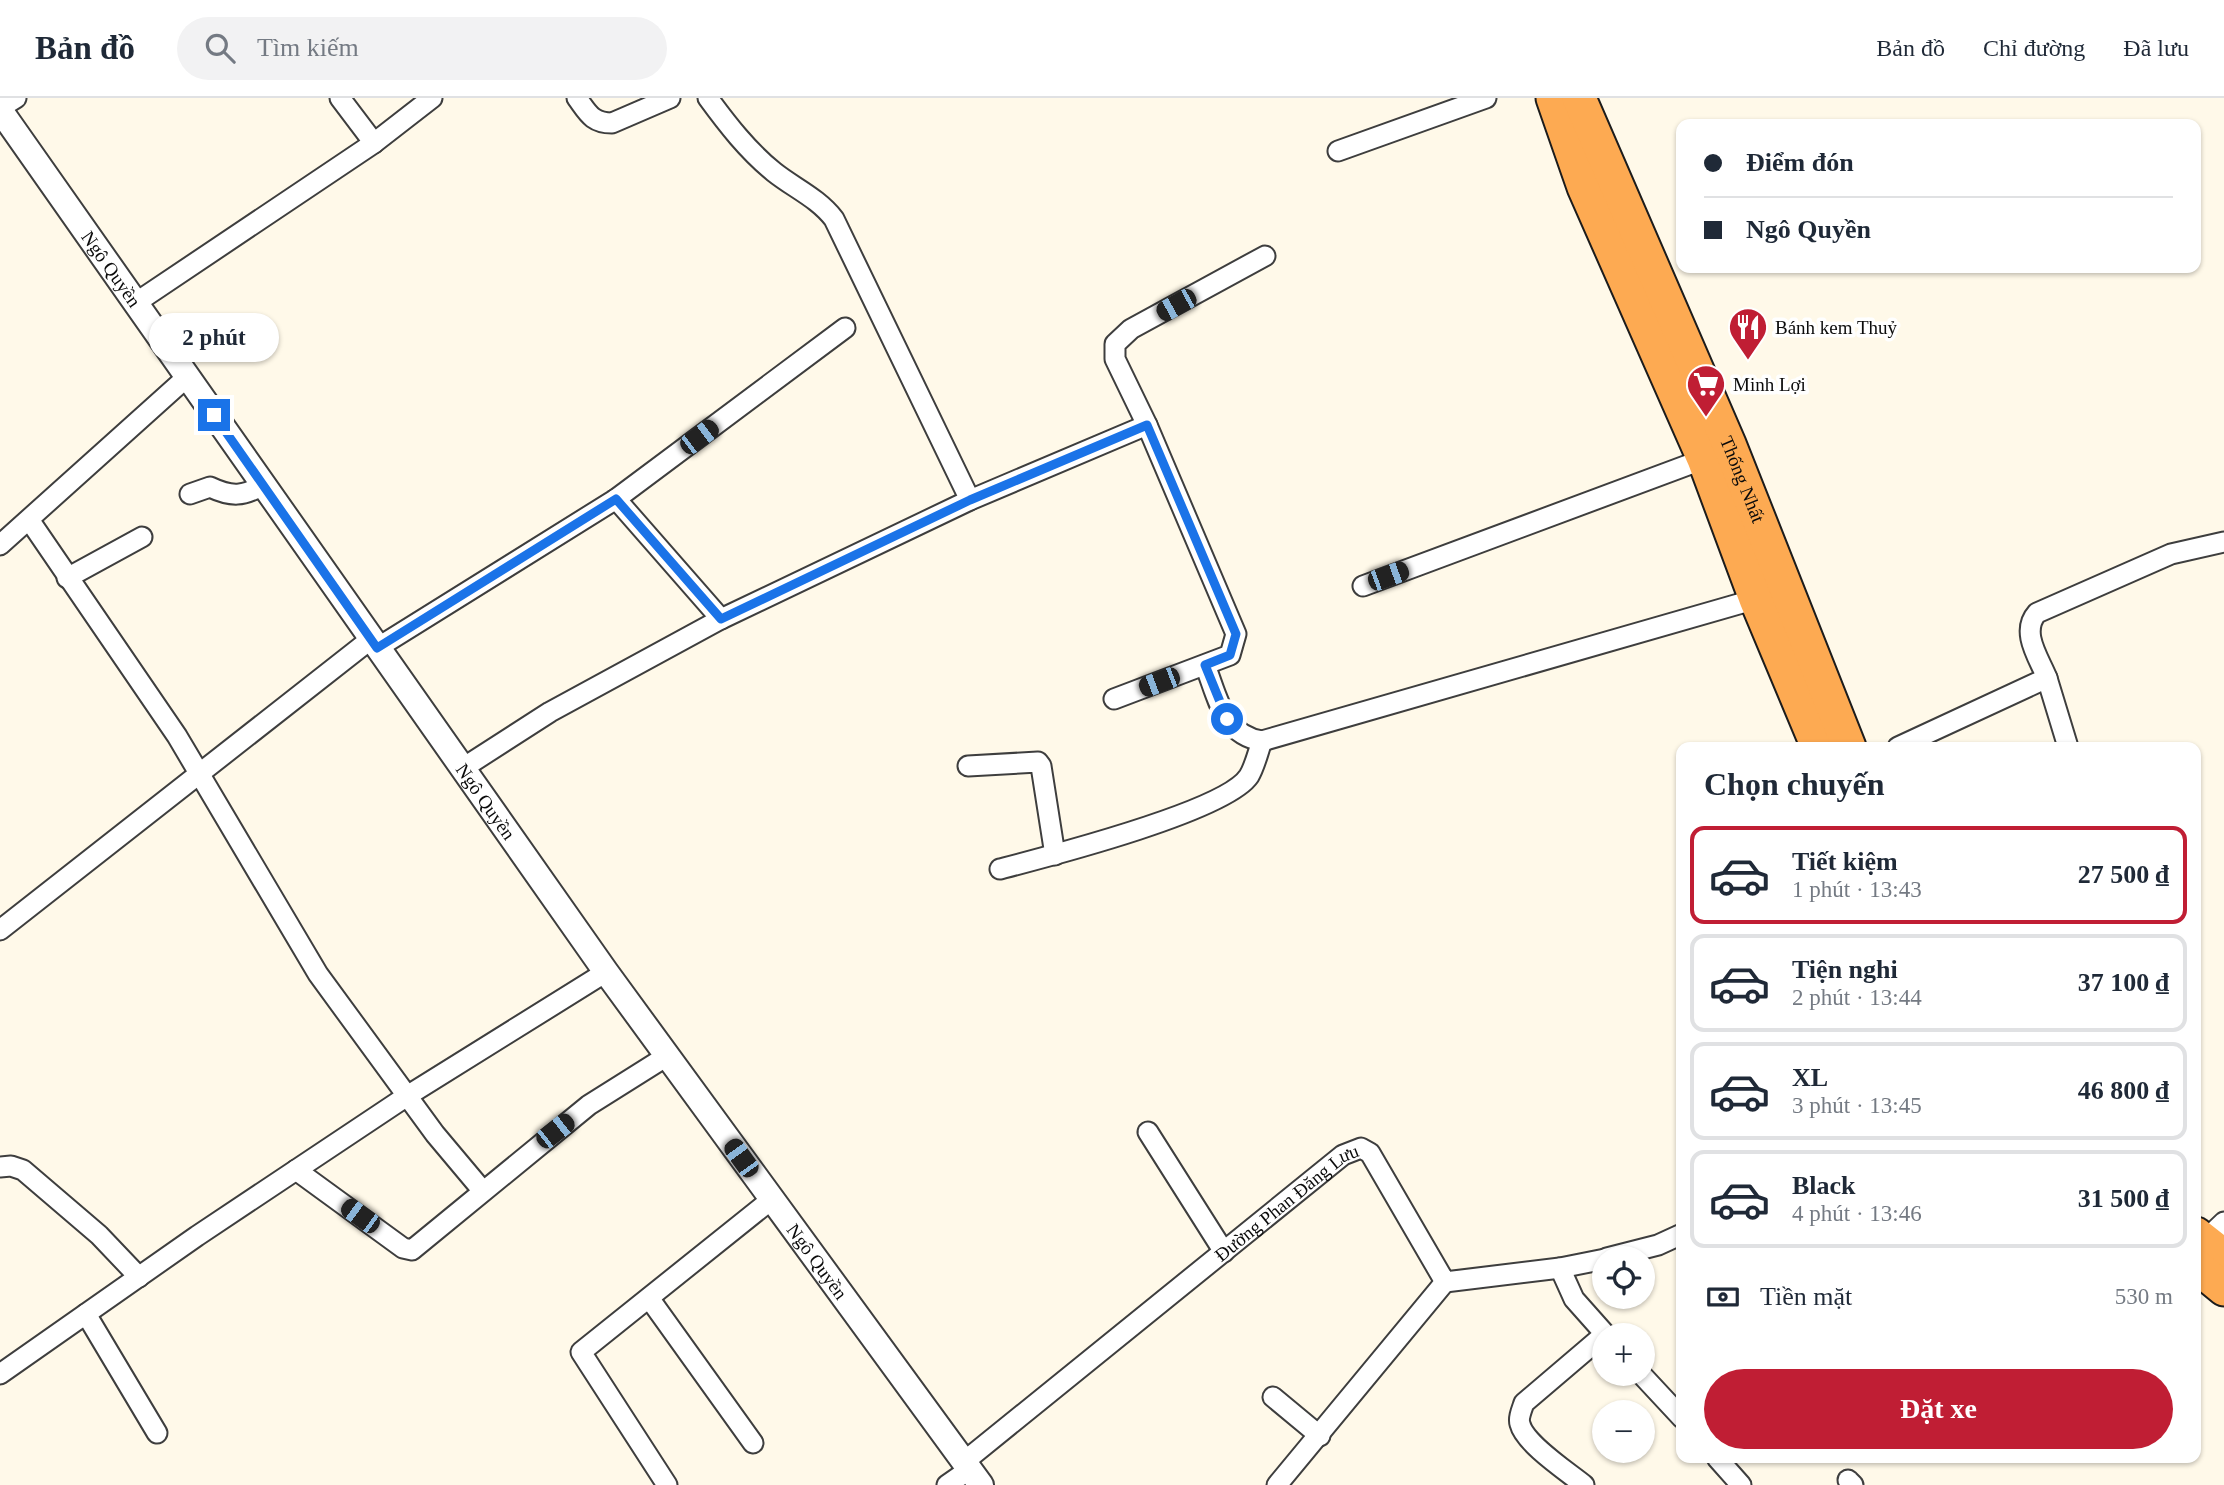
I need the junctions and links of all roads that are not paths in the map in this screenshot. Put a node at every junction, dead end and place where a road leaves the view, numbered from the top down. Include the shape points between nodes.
1 (340, 98) edge
2 (432, 98) edge
3 (577, 98) edge
4 (670, 98) edge
5 (708, 98) edge
6 (1486, 98) edge
7 (1568, 103) edge
8 (4, 109) edge
9 (374, 143) junction
10 (1338, 151) dead end
11 (1265, 256) dead end
12 (134, 304) junction
13 (845, 328) dead end
14 (187, 377) junction
15 (1147, 425) junction
16 (1704, 459) junction
17 (264, 484) junction
18 (190, 494) dead end
19 (616, 499) junction
20 (970, 500) junction
21 (30, 522) junction
22 (142, 537) dead end
23 (2224, 542) edge
24 (0, 545) edge
25 (67, 578) junction
26 (1363, 586) dead end
27 (1756, 599) junction
28 (721, 619) junction
29 (374, 643) junction
30 (1798, 658) junction
31 (1205, 665) junction
32 (2047, 678) junction
33 (1114, 699) dead end
34 (1262, 741) junction
35 (1817, 742) edge
36 (1846, 742) edge
37 (1909, 742) edge
38 (2066, 742) edge
39 (968, 766) dead end
40 (463, 768) junction
41 (200, 775) junction
42 (1055, 855) junction
43 (1000, 869) dead end
44 (0, 930) edge
45 (606, 972) junction
46 (667, 1056) junction
47 (407, 1096) junction
48 (1148, 1132) dead end
49 (0, 1167) edge
50 (296, 1170) junction
51 (482, 1190) junction
52 (772, 1199) junction
53 (1676, 1237) edge
54 (2209, 1244) edge
55 (1654, 1246) edge
56 (1224, 1252) junction
57 (1592, 1262) edge
58 (1560, 1268) junction
59 (139, 1277) junction
60 (1445, 1282) junction
61 (2224, 1289) edge
62 (649, 1298) junction
63 (86, 1314) junction
64 (1595, 1323) edge
65 (1592, 1345) edge
66 (0, 1374) edge
67 (1652, 1386) edge
68 (1273, 1397) dead end
69 (1676, 1412) edge
70 (157, 1433) dead end
71 (1320, 1436) junction
72 (753, 1443) dead end
73 (1721, 1463) edge
74 (972, 1472) edge
75 (667, 1485) edge
76 (947, 1485) edge
77 (1278, 1485) edge
78 (1584, 1485) edge
79 (1741, 1485) edge

1 - 9 street
2 - 9 street
3 - 4 street via 593,120 602,123
5 - 20 street via 771,170 825,207 834,219
6 - 10 street
7 - 16 highway, Thống Nhất via 1584,187
7 - 30 highway, Thống Nhất via 1729,444
8 - 12 street, Ngô Quyền
9 - 12 street
11 - 15 street via 1132,329 1115,344 1115,359
12 - 14 street, Ngô Quyền
13 - 19 street
14 - 17 street, Ngô Quyền
14 - 21 street
15 - 20 street
15 - 31 street via 1236,634 1230,655
16 - 26 street
16 - 27 highway, Thống Nhất
17 - 18 street via 242,495 211,487
17 - 29 street, Ngô Quyền
19 - 28 street
19 - 29 street
20 - 28 street
21 - 24 street
21 - 25 street
22 - 25 street
23 - 32 street via 2171,554 2037,613 2029,635
25 - 41 street
27 - 30 highway, Thống Nhất
27 - 34 street
28 - 40 street via 550,712
29 - 40 street, Ngô Quyền
29 - 41 street
30 - 35 highway, Thống Nhất
30 - 36 highway, Thống Nhất
31 - 33 street
31 - 34 street via 1235,732
32 - 37 street
32 - 38 street
34 - 42 street via 1249,776 1208,804
39 - 42 street via 1038,762
40 - 45 street, Ngô Quyền
41 - 44 street
41 - 47 street via 318,974
42 - 43 street
45 - 46 street, Ngô Quyền
45 - 47 street
46 - 51 street via 589,1105
46 - 52 street, Ngô Quyền
47 - 50 street
47 - 51 street
48 - 56 street
49 - 59 street via 23,1170 99,1234
50 - 51 street via 412,1250
50 - 59 street
52 - 62 street
52 - 74 street, Ngô Quyền
53 - 55 street
54 - 61 highway
56 - 60 street, Đường Phan Đăng Lưu via 1343,1155 1361,1148 1370,1153
56 - 74 street, Đường Phan Đăng Lưu
57 - 58 street
58 - 60 street
58 - 64 street via 1574,1299
59 - 63 street
60 - 71 street
62 - 72 street
62 - 75 street via 581,1352
63 - 66 street
63 - 70 street
65 - 78 street via 1524,1403 1519,1418 1532,1442
67 - 69 street
68 - 71 street
71 - 77 street
73 - 79 street
74 - 76 street, Đường Phan Đăng Lưu

